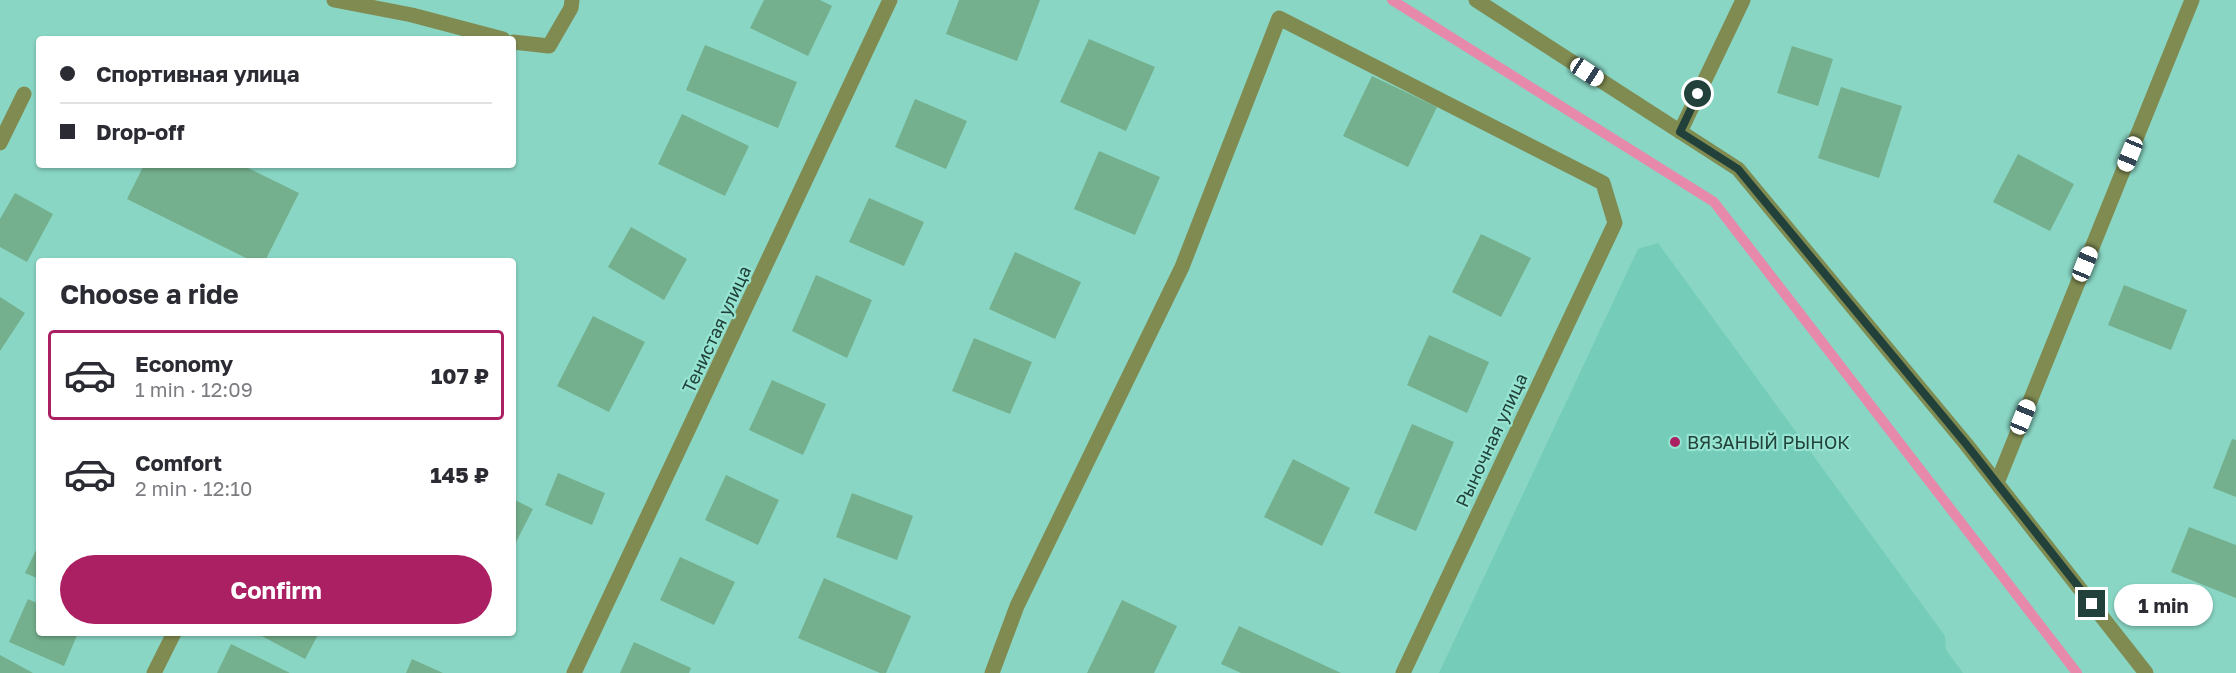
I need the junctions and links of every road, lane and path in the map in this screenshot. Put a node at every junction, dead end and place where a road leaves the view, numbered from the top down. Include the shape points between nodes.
1 (334, 0) edge
2 (572, 0) edge
3 (890, 0) edge
4 (1476, 0) edge
5 (1743, 0) edge
6 (2192, 0) edge
7 (492, 36) edge
8 (516, 42) edge
9 (24, 94) dead end
10 (1680, 132) junction
11 (0, 143) edge
12 (1996, 483) junction
13 (172, 636) edge
14 (154, 673) edge
15 (574, 673) edge
16 (992, 673) edge
17 (1403, 673) edge
18 (2146, 673) edge

1 - 7 street
2 - 8 street via 549,46
3 - 15 street, Тенистая улица
4 - 10 street
5 - 10 street
6 - 12 street
9 - 11 street
10 - 12 street via 1738,169
12 - 18 street
13 - 14 street
16 - 17 street, Рыночная улица via 1017,606 1182,267 1279,18 1603,183 1615,223

